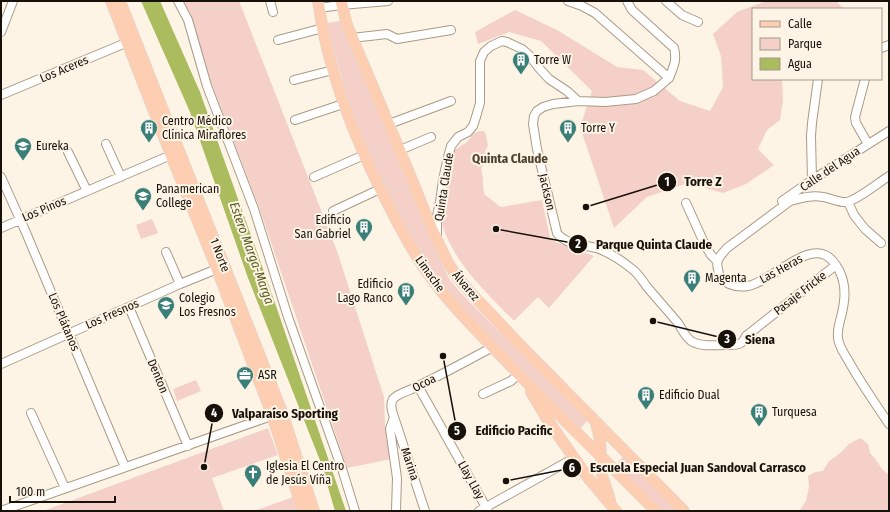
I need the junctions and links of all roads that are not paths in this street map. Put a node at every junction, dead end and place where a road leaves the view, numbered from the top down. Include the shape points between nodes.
1 (13, 1) edge
2 (111, 1) edge
3 (120, 1) edge
4 (178, 1) edge
5 (270, 1) edge
6 (388, 1) edge
7 (568, 1) edge
8 (627, 1) edge
9 (666, 1) edge
10 (341, 3) edge
11 (319, 4) edge
12 (273, 12) dead end
13 (698, 22) dead end
14 (323, 28) junction
15 (451, 30) dead end
16 (1, 32) edge
17 (352, 38) junction
18 (278, 40) dead end
19 (128, 42) junction
20 (333, 70) junction
21 (669, 78) junction
22 (294, 80) dead end
23 (818, 80) edge
24 (865, 80) edge
25 (1, 95) edge
26 (451, 101) dead end
27 (578, 101) junction
28 (343, 104) junction
29 (295, 120) dead end
30 (389, 124) junction
31 (889, 131) edge
32 (431, 138) dead end
33 (106, 144) dead end
34 (868, 144) junction
35 (400, 150) junction
36 (68, 152) dead end
37 (171, 155) junction
38 (364, 155) junction
39 (121, 176) junction
40 (889, 176) edge
41 (1, 177) edge
42 (314, 177) dead end
43 (812, 180) junction
44 (380, 189) junction
45 (87, 191) junction
46 (848, 202) junction
47 (686, 203) dead end
48 (776, 208) junction
49 (333, 211) dead end
50 (20, 220) junction
51 (1, 228) edge
52 (742, 231) dead end
53 (437, 240) junction
54 (881, 243) dead end
55 (166, 252) dead end
56 (717, 261) junction
57 (836, 265) junction
58 (217, 269) junction
59 (180, 284) junction
60 (129, 307) junction
61 (68, 334) junction
62 (746, 336) joint
63 (492, 347) junction
64 (1, 364) edge
65 (519, 374) junction
66 (527, 383) junction
67 (418, 386) junction
68 (483, 394) dead end
69 (31, 413) dead end
70 (277, 414) junction
71 (394, 417) junction
72 (596, 422) junction
73 (889, 424) edge
74 (188, 446) junction
75 (602, 457) junction
76 (574, 458) junction
77 (125, 467) junction
78 (602, 475) junction
79 (589, 479) junction
80 (65, 488) junction
81 (614, 509) edge
82 (484, 510) edge
83 (1, 511) edge
84 (303, 511) edge
85 (314, 511) edge
86 (354, 511) edge
87 (396, 511) edge
88 (426, 511) edge
89 (656, 511) edge
90 (684, 511) edge

1 - 16 street
2 - 19 main road, 1 Norte
3 - 70 main road, 1 Norte
4 - 86 street via 188,20 207,86 254,209
5 - 12 street
6 - 10 street
7 - 21 street via 595,13
8 - 21 street via 632,10 674,48 675,63
9 - 13 street via 682,15
10 - 11 street
10 - 17 main road, Álvarez
11 - 14 main road, Limache
14 - 18 street
14 - 20 main road, Limache
15 - 17 street via 397,39 387,34
17 - 30 main road, Álvarez
19 - 25 street, Los Aceres
19 - 37 main road, 1 Norte
20 - 22 street
20 - 28 main road, Limache
21 - 27 street, Jackson via 654,91 636,99
23 - 43 street via 811,136
24 - 34 street via 855,116 856,123
26 - 30 street
27 - 53 street, Quinta Claude via 549,79 529,55 513,44 502,41 484,52 480,61 480,102 473,126 458,137 449,153 437,216
27 - 62 street, Jackson via 543,107 534,116 537,149 557,233 567,241 611,254 634,271 690,341 703,345 734,345 742,343
28 - 29 street
28 - 38 main road, Limache
30 - 35 main road, Álvarez
31 - 34 street, Calle del Agua
32 - 35 street
33 - 39 street
34 - 43 street, Calle del Agua
35 - 53 main road, Álvarez
36 - 45 street
37 - 39 street, Los Pinos
37 - 58 main road, 1 Norte
38 - 42 street
38 - 44 main road, Limache
39 - 45 street, Los Pinos
40 - 46 street
41 - 50 street, Los Plátanos
43 - 48 street, Calle del Agua
44 - 49 street
44 - 63 main road, Limache via 421,264 435,284
45 - 50 street, Los Pinos
46 - 48 street via 809,196
46 - 54 street via 865,229
47 - 56 street, Las Heras via 705,245
48 - 52 street
48 - 56 street via 727,248
50 - 51 street, Los Pinos
50 - 61 street, Los Plátanos
53 - 72 main road, Álvarez via 448,263 471,293
55 - 59 street
56 - 57 street, Las Heras via 721,277 732,286 749,286 800,257 814,253 824,254
57 - 62 street, Pasaje Fricke
57 - 73 street via 845,294 838,330 839,346
58 - 59 street, Los Fresnos
58 - 70 main road, 1 Norte
59 - 60 street, Los Fresnos
60 - 61 street, Los Fresnos
60 - 74 street, Denton
61 - 64 street, Los Fresnos
61 - 77 street, Los Plátanos
63 - 65 main road, Limache
63 - 67 street, Ocoa
65 - 66 main road, Limache
65 - 68 street via 511,381
66 - 75 main road
66 - 76 main road, Limache via 533,397
67 - 71 street, Ocoa via 394,399 391,406
67 - 82 street, Llay Llay
69 - 80 street
70 - 74 street
70 - 84 main road, 1 Norte
70 - 85 main road, 1 Norte
71 - 87 street via 390,429 397,478
71 - 88 street, Marina
72 - 75 main road, Limache
72 - 90 main road, Álvarez
74 - 77 street
75 - 78 main road, Limache
75 - 89 main road
76 - 79 main road, Limache
76 - 82 street
77 - 80 street
78 - 79 main road via 593,480
78 - 81 main road, Limache
79 - 81 main road, Limache
80 - 83 street

